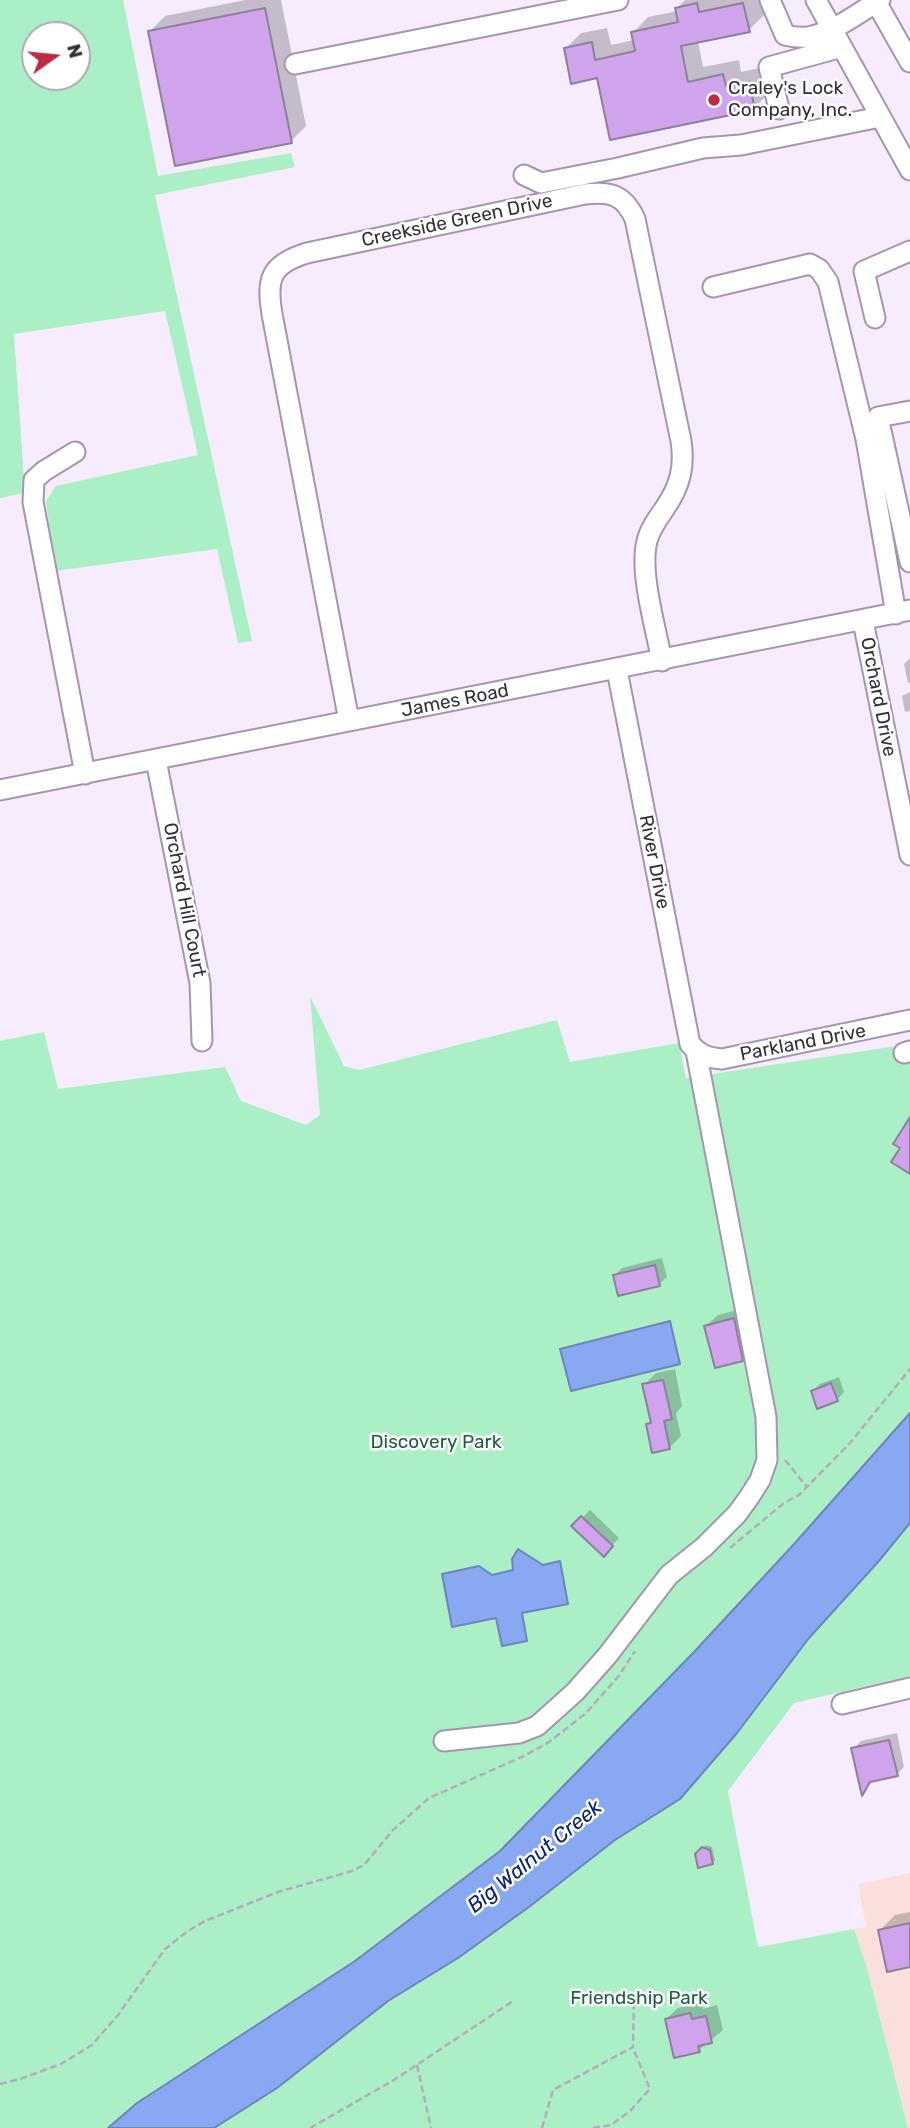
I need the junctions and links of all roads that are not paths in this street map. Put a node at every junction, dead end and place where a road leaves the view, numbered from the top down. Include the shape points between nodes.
1 (618, 0) edge
2 (770, 0) edge
3 (816, 0) edge
4 (878, 1) edge
5 (832, 28) junction
6 (842, 47) junction
7 (910, 62) edge
8 (295, 64) dead end
9 (779, 109) dead end
10 (880, 117) junction
11 (910, 170) edge
12 (524, 175) dead end
13 (910, 251) edge
14 (713, 287) dead end
15 (875, 318) dead end
16 (910, 411) edge
17 (75, 452) dead end
18 (910, 562) edge
19 (903, 612) edge
20 (863, 621) junction
21 (662, 661) junction
22 (617, 670) junction
23 (349, 722) junction
24 (156, 760) junction
25 (85, 774) junction
26 (0, 790) edge
27 (910, 855) edge
28 (910, 1020) edge
29 (202, 1041) dead end
30 (696, 1051) junction
31 (910, 1688) edge
32 (842, 1704) dead end
33 (444, 1741) dead end

1 - 8 street
2 - 5 street via 785,35 810,37
3 - 5 street
4 - 5 street
4 - 7 street
5 - 6 street
6 - 9 street via 769,66
6 - 10 street
10 - 11 street
10 - 12 street via 541,183
13 - 15 street via 864,271
14 - 19 street via 810,264 828,282
16 - 18 street via 878,417
17 - 25 street via 34,480 33,502
19 - 20 street, James Road
20 - 21 street, James Road
20 - 27 street, Orchard Drive
21 - 22 street, James Road
21 - 23 street, Creekside Green Drive via 645,556 655,522 679,485 681,441 635,219 631,209 610,193 585,194 288,258 277,266 271,279 272,314
22 - 23 street, James Road
22 - 30 street, River Drive via 688,1035
23 - 24 street, James Road
24 - 25 street, James Road
24 - 29 street, Orchard Hill Court via 201,983
25 - 26 street, James Road
28 - 30 street, Parkland Drive via 722,1059
30 - 33 street, River Drive via 766,1417 767,1460 760,1480 737,1514 669,1574 607,1656 552,1714 519,1733
31 - 32 street

